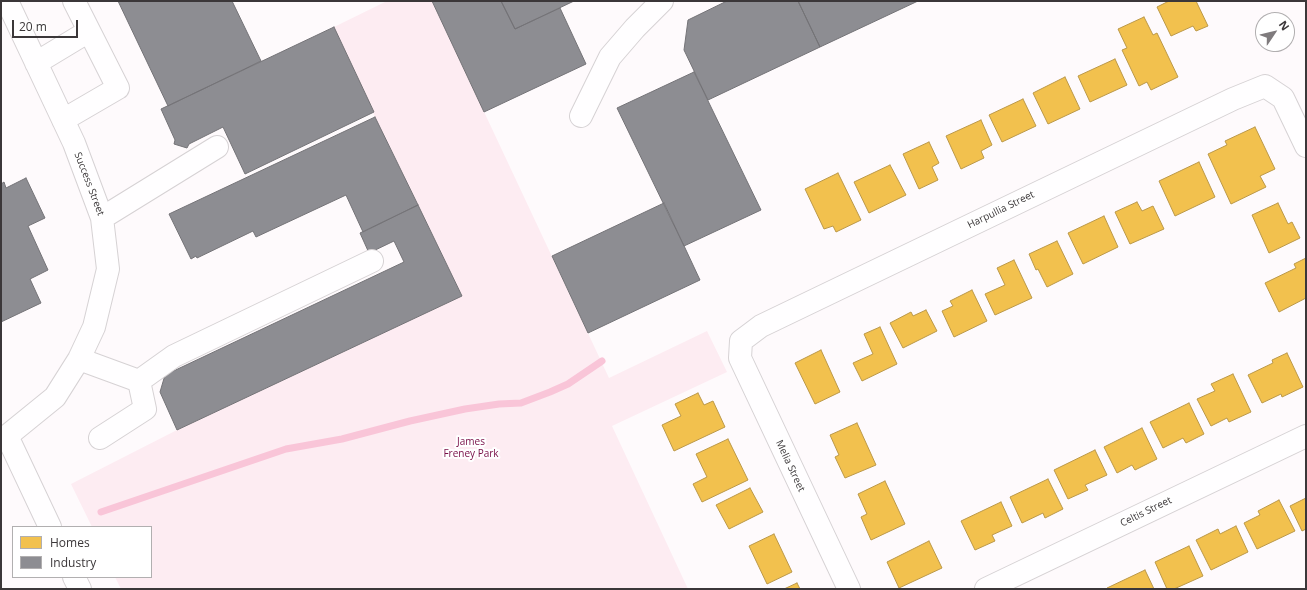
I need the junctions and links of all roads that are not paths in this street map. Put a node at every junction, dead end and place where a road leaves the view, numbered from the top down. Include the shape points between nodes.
1 (7, 1) edge
2 (74, 1) edge
3 (662, 1) edge
4 (89, 31) junction
5 (36, 63) junction
6 (581, 116) dead end
7 (63, 120) junction
8 (1306, 146) edge
9 (216, 147) dead end
10 (102, 218) junction
11 (372, 260) dead end
12 (741, 341) joint
13 (79, 359) junction
14 (139, 381) junction
15 (1306, 436) edge
16 (4, 438) edge
17 (100, 438) dead end
18 (49, 526) edge
19 (74, 578) edge
20 (80, 589) edge
21 (849, 589) edge
22 (986, 589) edge

1 - 5 street, Success Street
2 - 4 street
3 - 6 street via 610,57
4 - 5 street
4 - 7 street via 118,88
5 - 7 street, Success Street
7 - 10 street, Success Street
8 - 12 street, Harpullia Street via 1283,98 1265,86 1226,102 768,323
9 - 10 street
10 - 13 street, Success Street via 108,269 94,327
11 - 14 street via 174,356
12 - 21 street, Melia Street via 740,358
13 - 14 street
13 - 16 street, Success Street via 55,397
14 - 17 street via 145,409
15 - 22 street, Celtis Street
16 - 18 street
19 - 20 street

